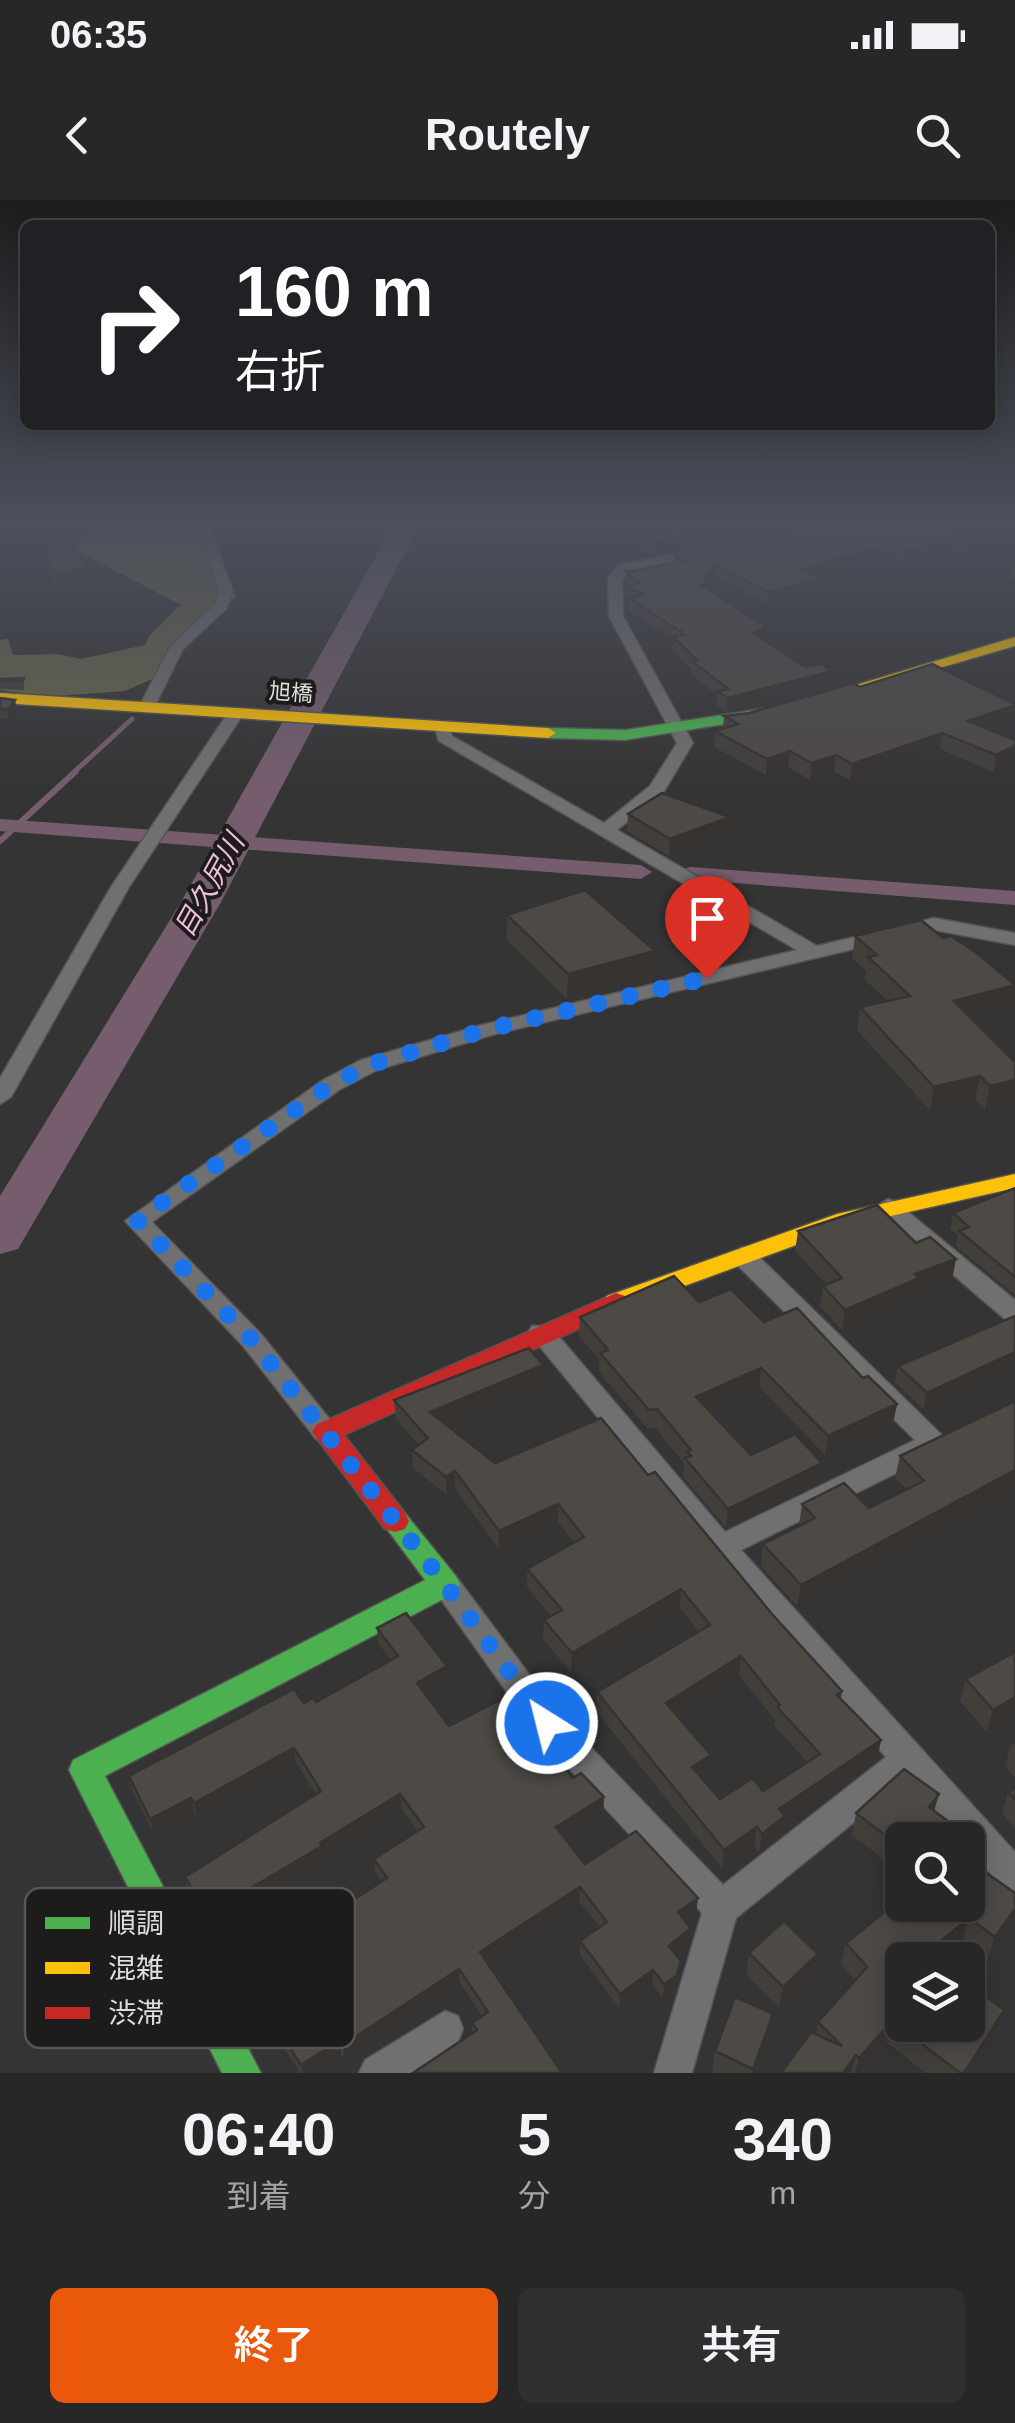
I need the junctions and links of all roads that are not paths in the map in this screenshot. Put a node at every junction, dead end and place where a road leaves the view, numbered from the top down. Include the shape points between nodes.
1 (214, 613) edge
2 (616, 613) edge
3 (1015, 641) edge
4 (0, 698) edge
5 (148, 708) junction
6 (239, 713) junction
7 (442, 726) junction
8 (680, 729) junction
9 (604, 832) junction
10 (1015, 939) edge
11 (816, 953) junction
12 (0, 1096) edge
13 (1015, 1181) edge
14 (888, 1207) junction
15 (742, 1255) junction
16 (1015, 1314) edge
17 (541, 1332) junction
18 (967, 1426) edge
19 (326, 1432) junction
20 (935, 1442) junction
21 (721, 1547) junction
22 (445, 1584) junction
23 (908, 1758) junction
24 (1015, 1877) edge
25 (146, 1888) edge
26 (722, 1908) junction
27 (445, 2030) dead end
28 (229, 2048) edge
29 (242, 2073) edge
30 (378, 2073) edge
31 (673, 2073) edge

1 - 5 street via 177,647
2 - 8 street
3 - 8 street, 旭橋 via 786,708
4 - 5 street, 旭橋
5 - 6 street, 旭橋
6 - 7 street, 旭橋
6 - 12 street via 120,887
7 - 8 street, 旭橋 via 594,734
7 - 9 street via 445,738
8 - 9 street via 685,743 658,789
9 - 11 street
10 - 11 street via 934,924
11 - 19 street via 489,1029 369,1065 137,1220 252,1340
13 - 14 street
14 - 15 street
14 - 16 street
15 - 17 street
15 - 20 street
17 - 19 street
17 - 21 street
18 - 20 street
19 - 22 street
20 - 21 street
21 - 23 street
22 - 25 street via 85,1770
22 - 26 street via 547,1723
23 - 24 street
23 - 26 street
26 - 31 street
27 - 30 street
28 - 29 street

